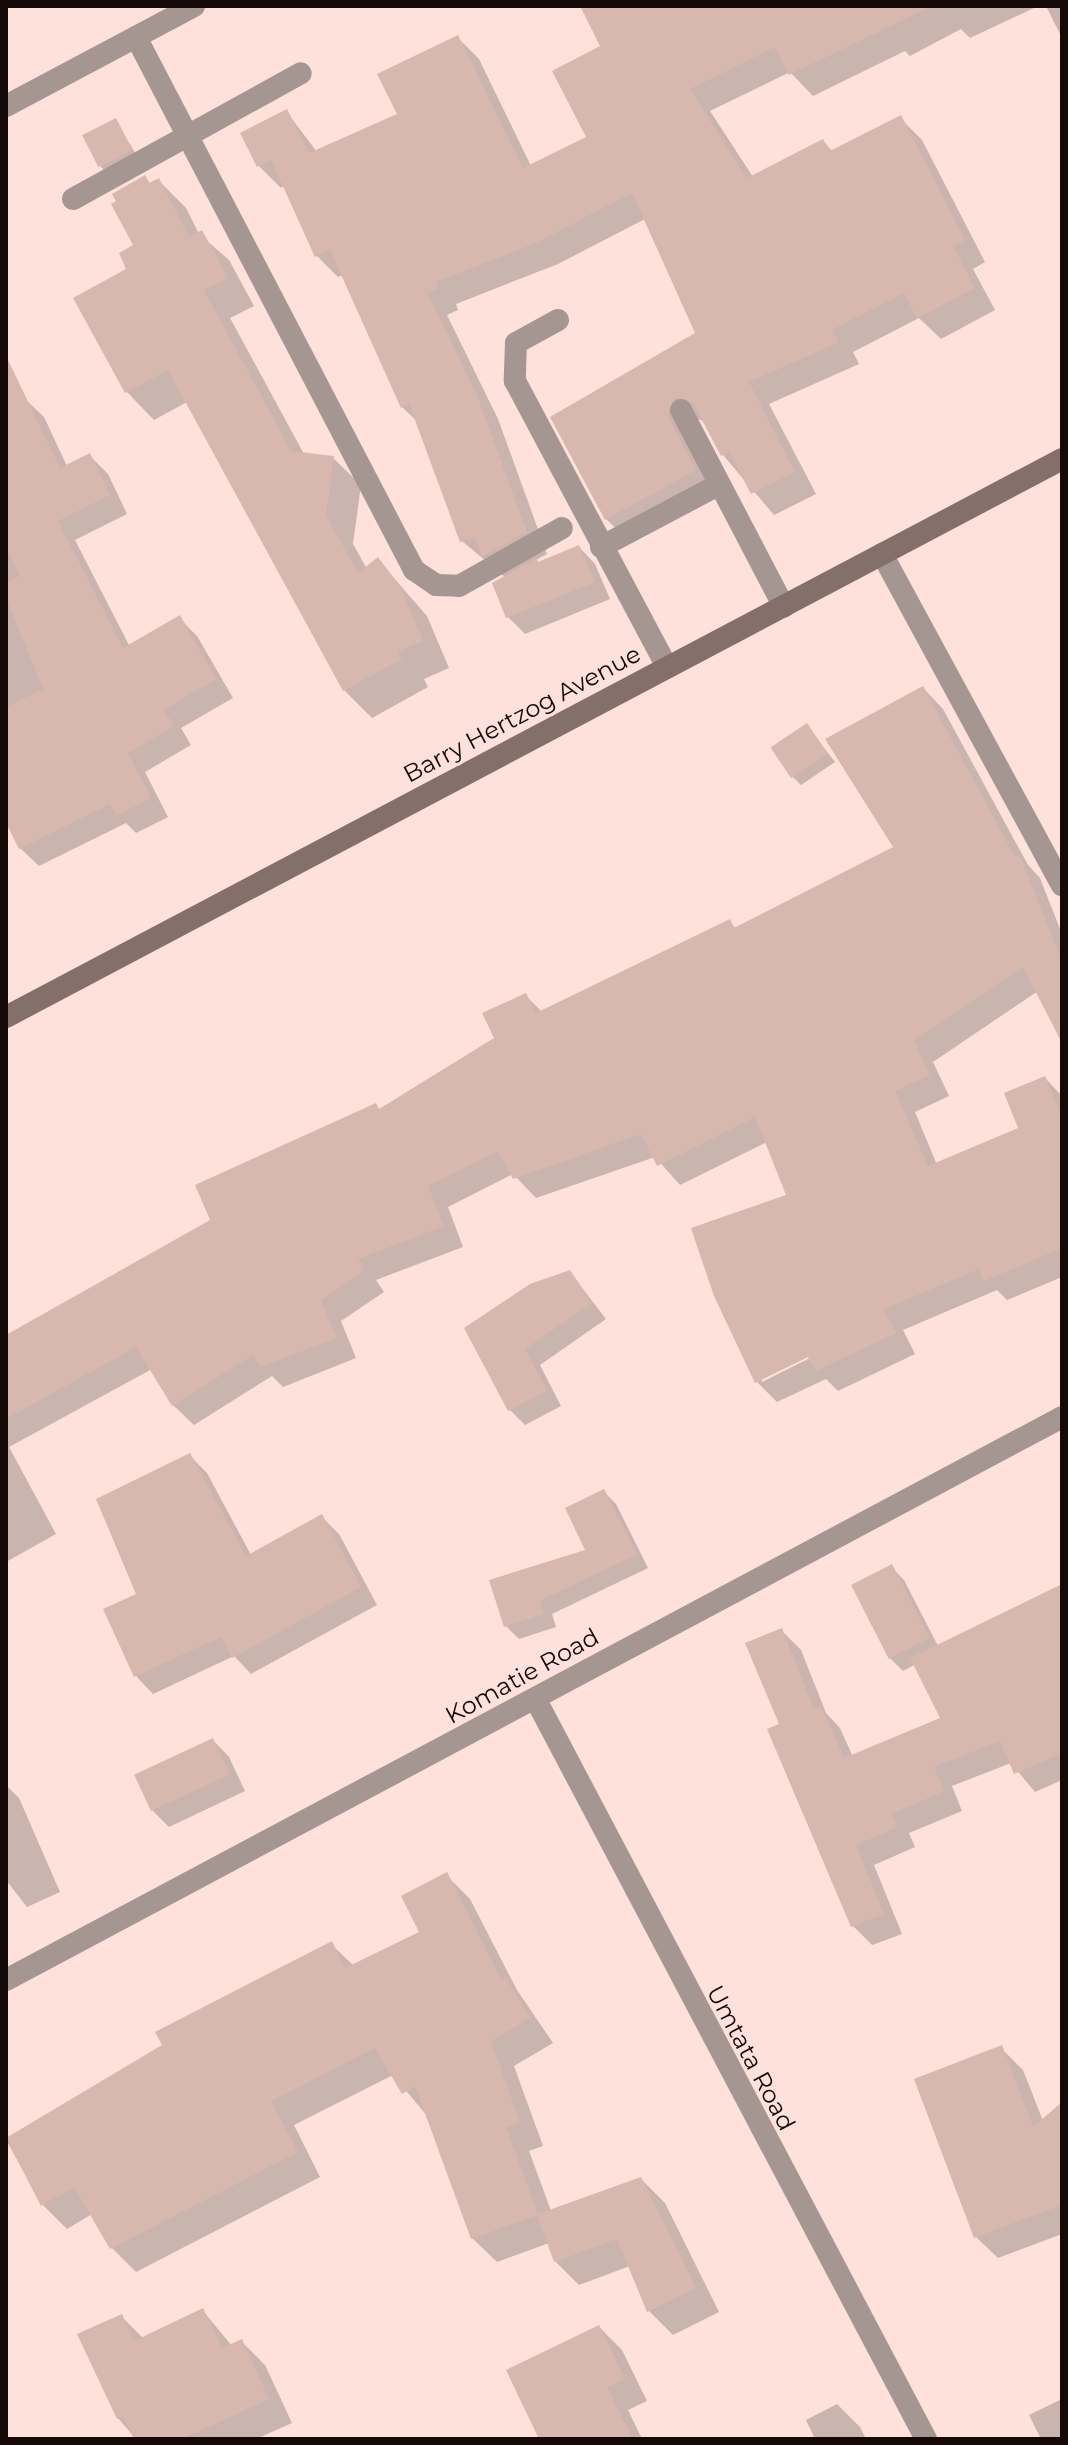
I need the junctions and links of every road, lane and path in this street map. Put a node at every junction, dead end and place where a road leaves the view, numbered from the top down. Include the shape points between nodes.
1 (194, 6) edge
2 (136, 37) junction
3 (301, 73) dead end
4 (6, 106) edge
5 (187, 137) junction
6 (73, 199) dead end
7 (558, 320) dead end
8 (681, 410) dead end
9 (1062, 459) edge
10 (718, 485) junction
11 (562, 528) dead end
12 (601, 547) junction
13 (882, 554) junction
14 (784, 607) junction
15 (667, 667) junction
16 (1062, 885) edge
17 (6, 1017) edge
18 (1062, 1417) edge
19 (536, 1700) junction
20 (6, 1980) edge
21 (926, 2439) edge

1 - 2 street
2 - 4 street
2 - 5 street
3 - 5 street
5 - 6 street
5 - 11 street via 414,570 436,585 459,586
7 - 12 street via 516,343 515,381
8 - 10 street
9 - 13 main road, Barry Hertzog Avenue
10 - 12 street
10 - 14 street
12 - 15 street
13 - 14 main road, Barry Hertzog Avenue
13 - 16 street
14 - 15 main road, Barry Hertzog Avenue
15 - 17 main road, Barry Hertzog Avenue
18 - 19 street, Komatie Road
19 - 20 street, Komatie Road
19 - 21 street, Umtata Road

